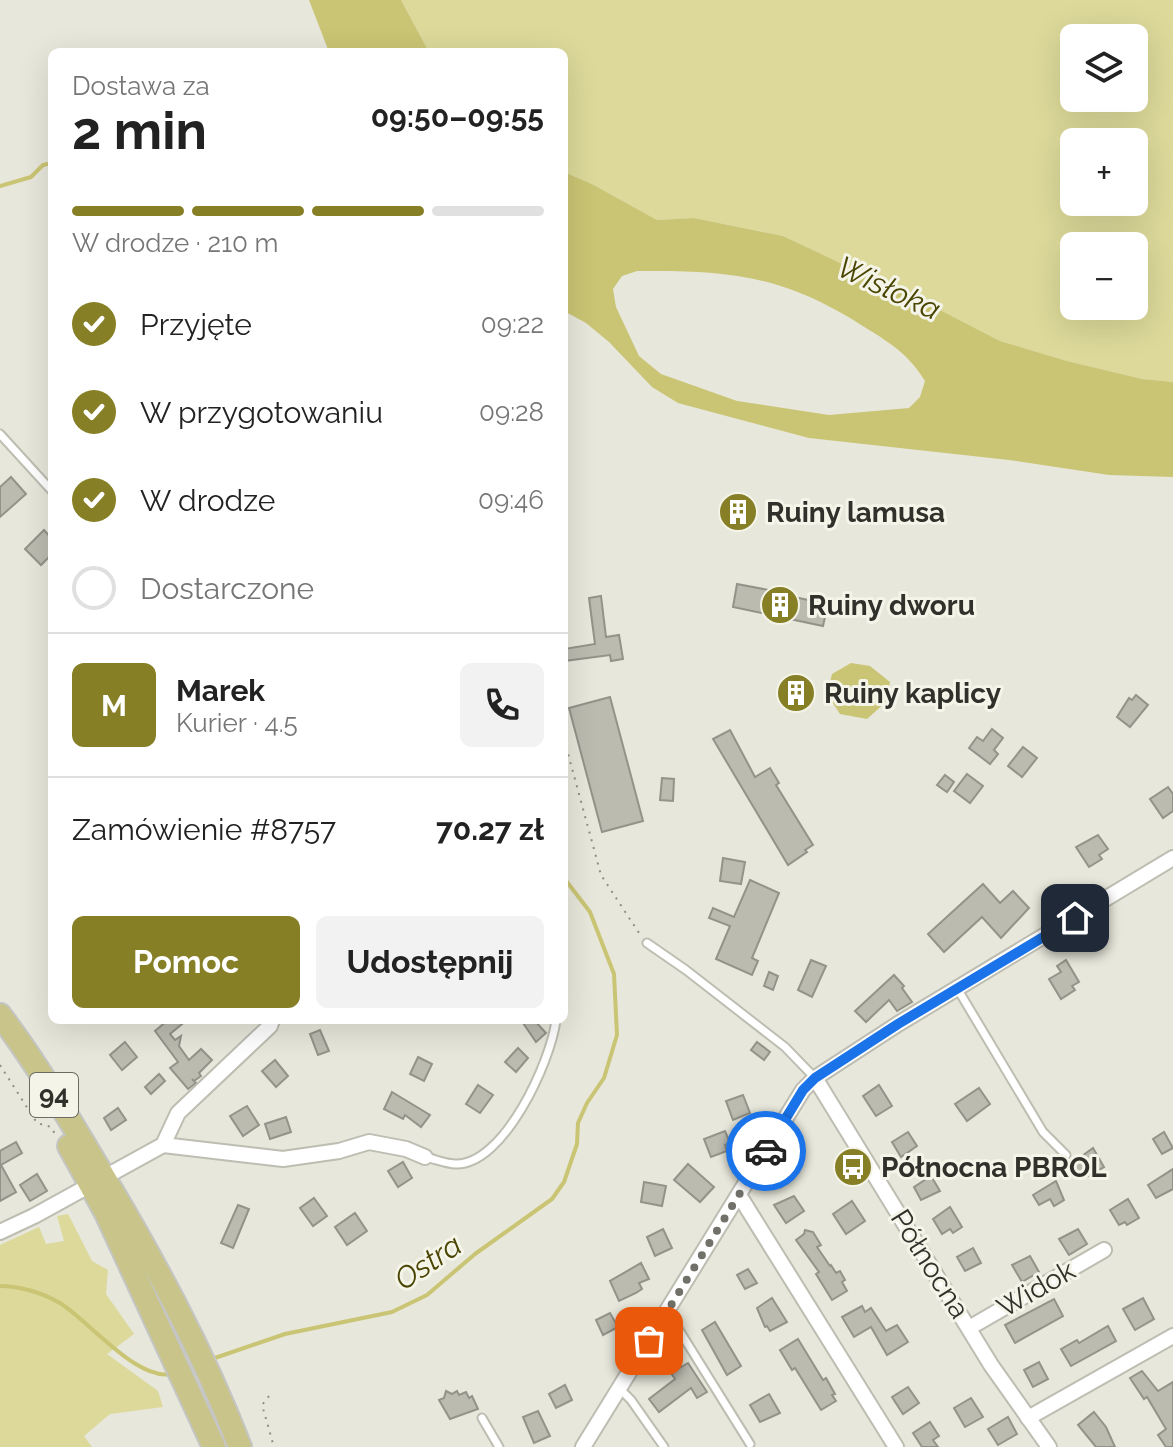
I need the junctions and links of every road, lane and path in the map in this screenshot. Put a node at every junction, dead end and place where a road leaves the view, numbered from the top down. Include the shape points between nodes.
1 (0, 434) edge
2 (48, 487) edge
3 (568, 754) edge
4 (1173, 858) edge
5 (647, 943) joint
6 (957, 988) junction
7 (0, 1015) edge
8 (271, 1024) edge
9 (555, 1024) edge
10 (0, 1037) edge
11 (0, 1065) edge
12 (815, 1078) junction
13 (58, 1140) dead end
14 (163, 1145) junction
15 (1066, 1155) dead end
16 (425, 1157) joint
17 (98, 1181) junction
18 (739, 1195) junction
19 (0, 1232) edge
20 (1104, 1250) dead end
21 (663, 1318) junction
22 (969, 1328) junction
23 (1173, 1336) edge
24 (619, 1388) junction
25 (269, 1396) dead end
26 (482, 1418) dead end
27 (1028, 1418) junction
28 (750, 1444) dead end
29 (890, 1445) edge
30 (214, 1447) edge
31 (240, 1447) edge
32 (274, 1447) edge
33 (499, 1447) edge
34 (583, 1447) edge
35 (664, 1447) edge
36 (1049, 1447) edge

1 - 2 lane
3 - 5 path via 598,867
4 - 6 street
5 - 12 lane via 785,1047
6 - 12 street
6 - 15 lane via 1043,1132
7 - 17 main road, 94 via 71,1121
8 - 14 street via 178,1113
9 - 16 lane via 549,1054 520,1114 495,1142 478,1158 456,1165
10 - 17 main road, 94
11 - 13 path via 37,1123 51,1127
12 - 18 street
12 - 22 street, Północna
14 - 16 street via 283,1159 369,1142
14 - 17 street
17 - 19 street
17 - 30 main road, 94 via 106,1213
17 - 31 main road, 94 via 153,1259
18 - 21 street
18 - 29 street
20 - 22 street, Widok
21 - 24 street
21 - 28 lane via 679,1330
22 - 27 street, Północna
23 - 27 street
24 - 34 street
24 - 35 lane
25 - 32 path via 262,1405
26 - 33 lane
27 - 36 street, Północna

